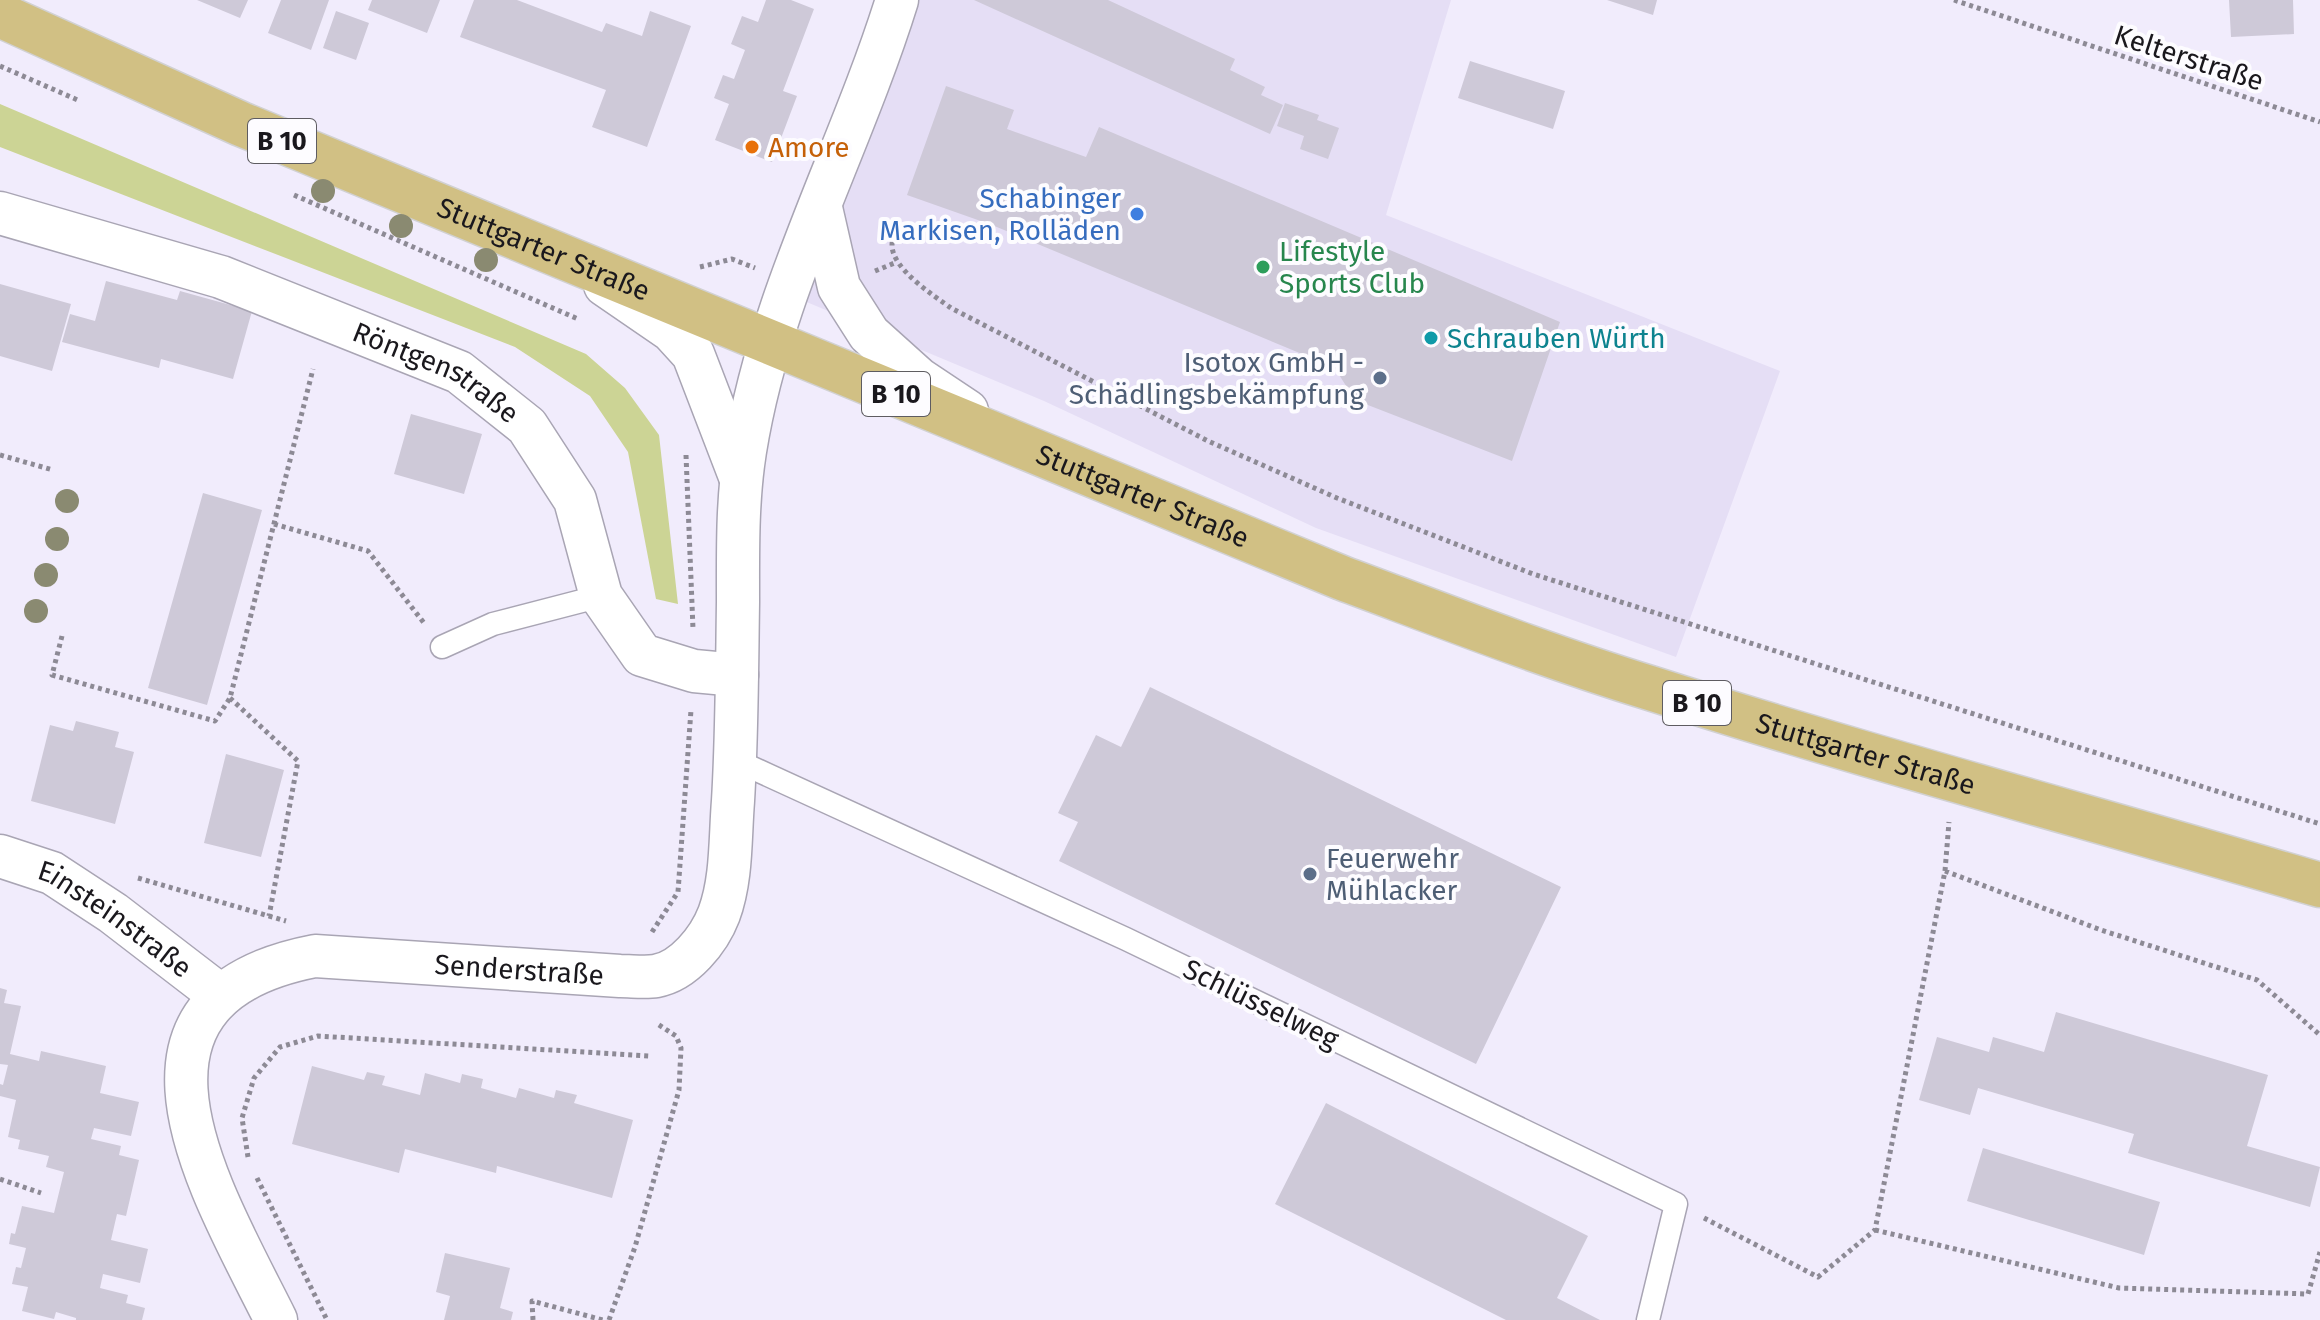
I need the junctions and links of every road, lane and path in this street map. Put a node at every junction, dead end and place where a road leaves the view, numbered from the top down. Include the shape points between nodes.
1 (897, 0) edge
2 (1954, 0) edge
3 (0, 15) edge
4 (2320, 122) edge
5 (821, 208) junction
6 (0, 213) edge
7 (896, 226) dead end
8 (568, 259) junction
9 (770, 342) junction
10 (313, 369) dead end
11 (1022, 446) junction
12 (0, 455) edge
13 (53, 470) dead end
14 (741, 480) junction
15 (273, 524) junction
16 (601, 596) junction
17 (62, 636) dead end
18 (442, 647) joint
19 (737, 675) junction
20 (230, 698) junction
21 (735, 760) junction
22 (1951, 781) junction
23 (2320, 824) edge
24 (0, 856) edge
25 (1945, 871) junction
26 (133, 877) dead end
27 (2320, 885) edge
28 (269, 916) junction
29 (315, 956) junction
30 (221, 996) junction
31 (656, 1023) dead end
32 (2320, 1035) edge
33 (650, 1056) dead end
34 (249, 1161) dead end
35 (255, 1174) dead end
36 (0, 1179) edge
37 (41, 1193) dead end
38 (1676, 1204) junction
39 (1875, 1230) junction
40 (2320, 1252) edge
41 (276, 1320) edge
42 (327, 1320) edge
43 (533, 1320) edge
44 (606, 1320) edge
45 (1648, 1320) edge

1 - 5 street, Senderstraße
2 - 4 path, Kelterstraße
3 - 8 main road, Stuttgarter Straße / B 10 via 241,124
5 - 9 street, Senderstraße
5 - 11 street via 839,287 869,334 919,379
6 - 16 street, Röntgenstraße via 221,277 459,372 527,426 575,500
7 - 23 path via 892,247 897,262 951,308 1195,434 1337,498 1547,579
8 - 9 main road, Stuttgarter Straße / B 10
8 - 14 street, Senderstraße via 672,331 693,354
9 - 11 main road, Stuttgarter Straße / B 10
9 - 14 street, Senderstraße
10 - 15 path, Röntgenstraße
11 - 22 main road, Stuttgarter Straße / B 10 via 1473,627
12 - 13 path
14 - 19 street, Senderstraße
15 - 18 path via 368,551
15 - 20 path, Röntgenstraße
16 - 18 lane via 493,624
16 - 19 street, Röntgenstraße via 642,655 694,671
17 - 20 path via 52,675 215,721
19 - 21 street, Senderstraße
20 - 28 path via 298,761
21 - 29 street, Senderstraße via 728,873 719,915 694,953 657,976
21 - 38 lane, Schlüsselweg via 1126,939
22 - 25 path
22 - 27 main road, Stuttgarter Straße / B 10
24 - 30 street, Einsteinstraße via 52,873
25 - 32 path via 2101,930 2257,980
25 - 39 path
26 - 28 path
28 - 29 path via 307,926
29 - 30 street, Senderstraße via 244,978
30 - 41 street, Senderstraße via 201,1018 190,1046 186,1100 205,1172
31 - 44 path via 676,1036 681,1048 679,1090 635,1247
33 - 34 path via 318,1036 280,1047 254,1078 242,1118
35 - 42 path
36 - 37 path
38 - 39 path via 1818,1277
38 - 45 lane
39 - 40 path via 2119,1288 2308,1294
43 - 44 path via 532,1301

